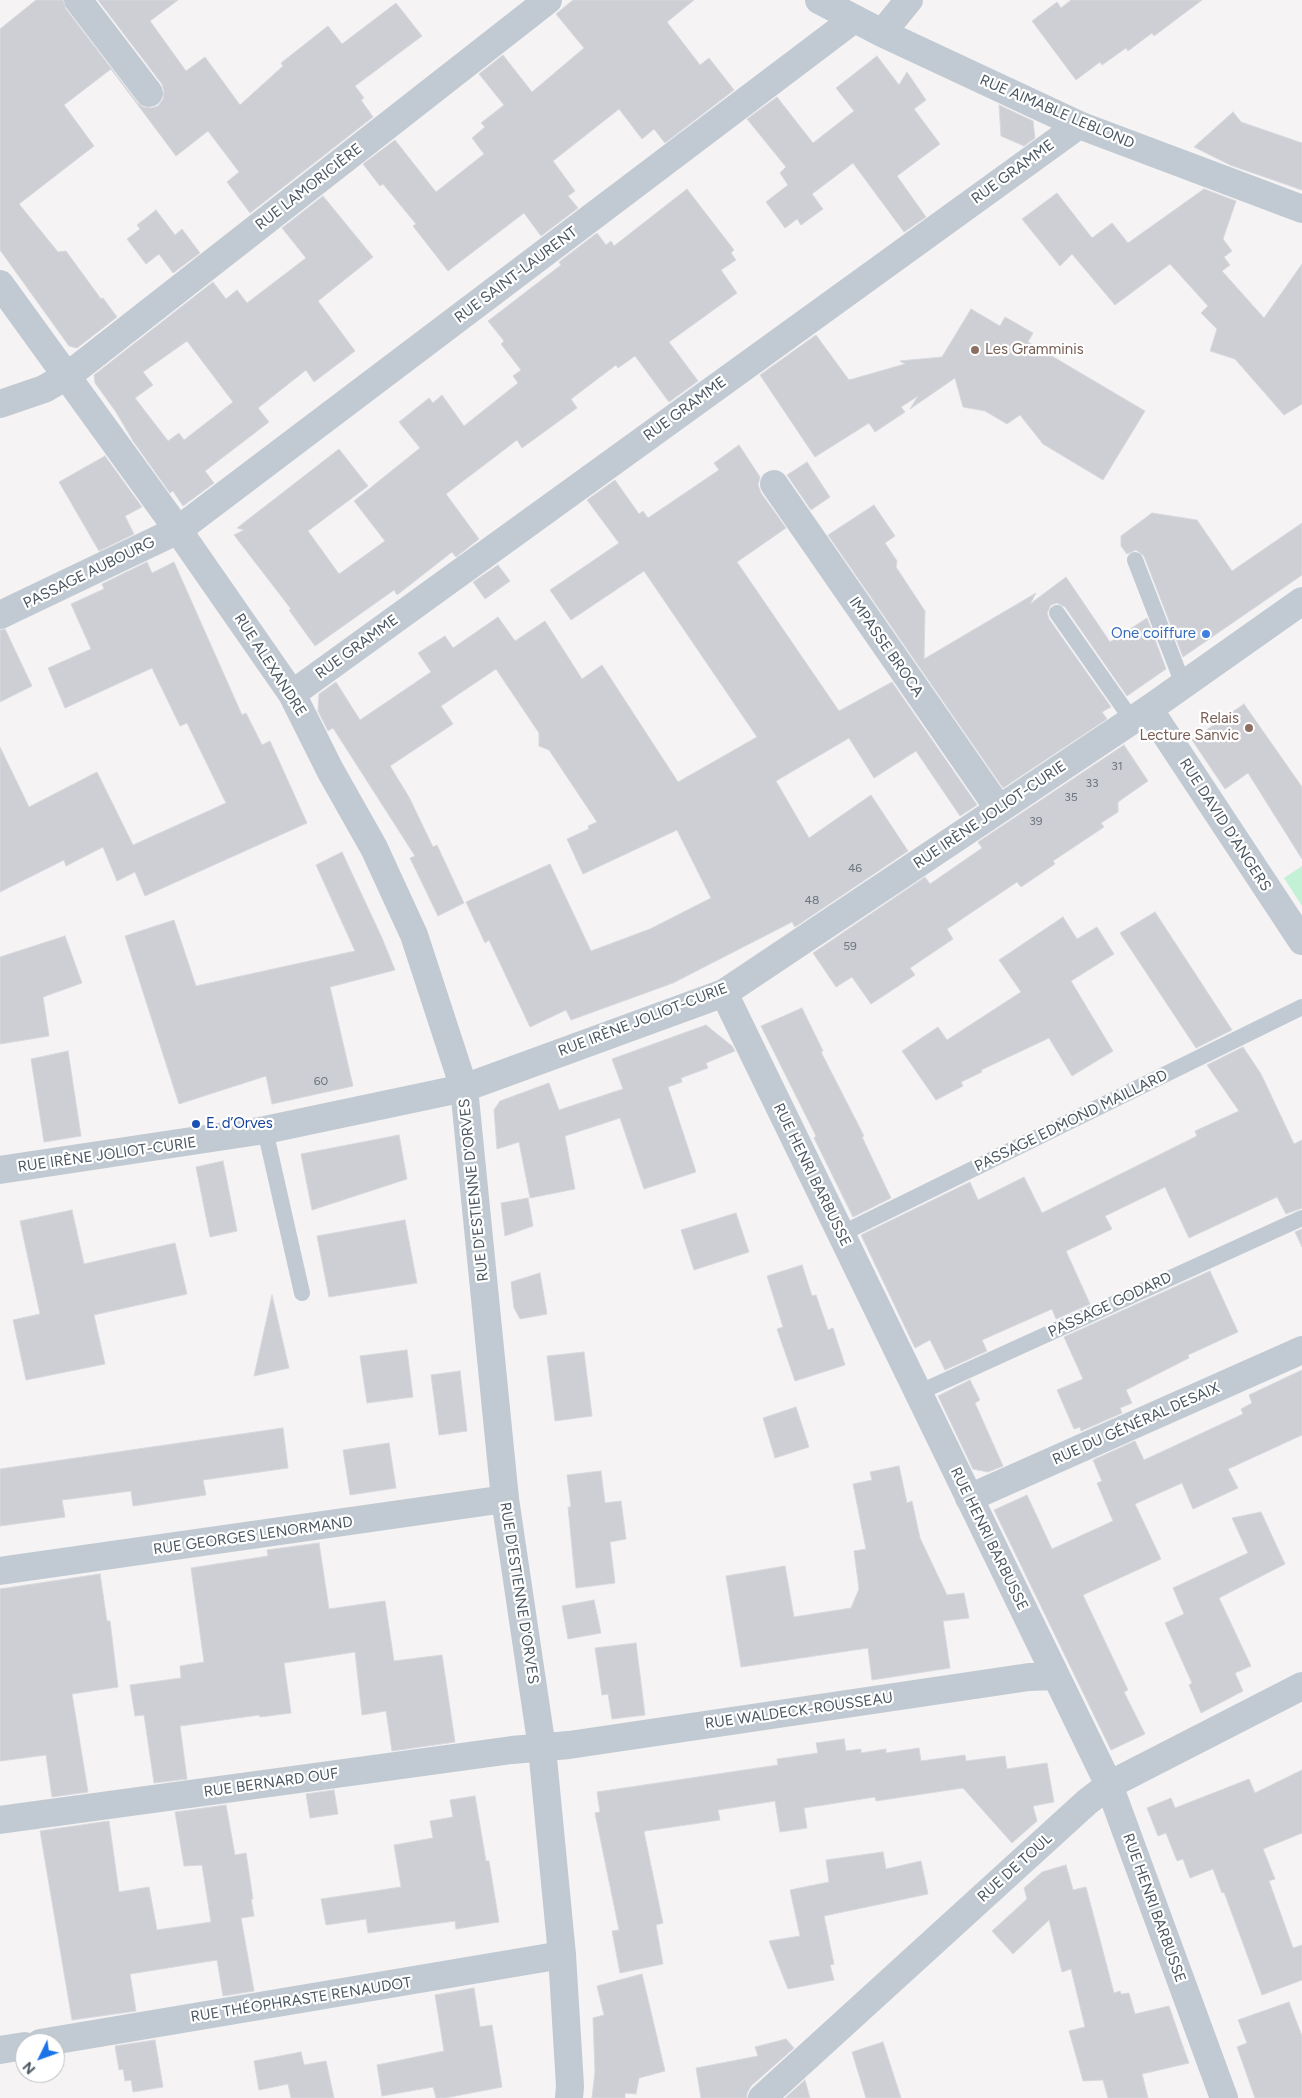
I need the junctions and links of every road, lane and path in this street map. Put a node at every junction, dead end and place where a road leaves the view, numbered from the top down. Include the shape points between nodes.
1 (78, 0) edge
2 (548, 0) edge
3 (819, 0) edge
4 (909, 0) edge
5 (854, 19) junction
6 (882, 34) junction
7 (149, 93) dead end
8 (1078, 124) junction
9 (1302, 209) edge
10 (0, 284) edge
11 (69, 374) junction
12 (0, 404) edge
13 (774, 484) dead end
14 (178, 530) junction
15 (1134, 560) dead end
16 (1302, 601) edge
17 (1058, 613) dead end
18 (0, 615) edge
19 (1183, 684) junction
20 (292, 694) junction
21 (1140, 715) junction
22 (999, 809) junction
23 (1302, 941) edge
24 (724, 993) junction
25 (1302, 1007) edge
26 (464, 1088) junction
27 (265, 1130) junction
28 (0, 1170) edge
29 (1302, 1218) edge
30 (841, 1234) junction
31 (302, 1294) dead end
32 (1302, 1350) edge
33 (918, 1393) junction
34 (969, 1498) junction
35 (505, 1499) junction
36 (0, 1571) edge
37 (1056, 1676) junction
38 (1302, 1686) edge
39 (542, 1748) junction
40 (1109, 1785) junction
41 (0, 1820) edge
42 (562, 1955) junction
43 (65, 2039) edge
44 (15, 2048) edge
45 (0, 2050) edge
46 (569, 2098) edge
47 (762, 2098) edge
48 (1224, 2098) edge

1 - 7 street
2 - 11 street, RUE LAMORICIÈRE
3 - 5 street, RUE AIMABLE LEBLOND
4 - 6 street
5 - 6 street, RUE AIMABLE LEBLOND
5 - 14 street, RUE SAINT-LAURENT
6 - 8 street, RUE AIMABLE LEBLOND
8 - 9 street, RUE AIMABLE LEBLOND
8 - 20 street, RUE GRAMME
10 - 11 street, RUE ALEXANDRE
11 - 12 street, RUE LAMORICIÈRE via 44,389
11 - 14 street, RUE ALEXANDRE
13 - 22 street, IMPASSE BROCA
14 - 18 street, PASSAGE AUBOURG
14 - 20 street, RUE ALEXANDRE
15 - 19 lane
16 - 19 street, RUE IRÈNE JOLIOT-CURIE
17 - 21 lane
19 - 21 street, RUE IRÈNE JOLIOT-CURIE
20 - 26 street, RUE ALEXANDRE via 374,848 414,935
21 - 22 street, RUE IRÈNE JOLIOT-CURIE
21 - 23 street, RUE DAVID D'ANGERS
22 - 24 street, RUE IRÈNE JOLIOT-CURIE
24 - 26 street, RUE IRÈNE JOLIOT-CURIE
24 - 30 street, RUE HENRI BARBUSSE
25 - 30 lane, PASSAGE EDMOND MAILLARD
26 - 27 street, RUE IRÈNE JOLIOT-CURIE
26 - 35 street, RUE D'ESTIENNE D'ORVES
27 - 28 street, RUE IRÈNE JOLIOT-CURIE
27 - 31 lane
29 - 33 lane, PASSAGE GODARD
30 - 33 street, RUE HENRI BARBUSSE
32 - 34 street, RUE DU GÉNÉRAL DESAIX
33 - 34 street, RUE HENRI BARBUSSE
34 - 37 street, RUE HENRI BARBUSSE
35 - 36 street, RUE GEORGES LENORMAND
35 - 39 street, RUE D'ESTIENNE D'ORVES
37 - 39 street, RUE WALDECK-ROUSSEAU
37 - 40 street, RUE HENRI BARBUSSE
38 - 40 street, RUE DE TOUL
39 - 41 street, RUE BERNARD OUF
39 - 42 street, RUE D'ESTIENNE D'ORVES
40 - 47 street, RUE DE TOUL
40 - 48 street, RUE HENRI BARBUSSE
42 - 43 street, RUE THÉOPHRASTE RENAUDOT
42 - 46 street, RUE D'ESTIENNE D'ORVES
44 - 45 street

